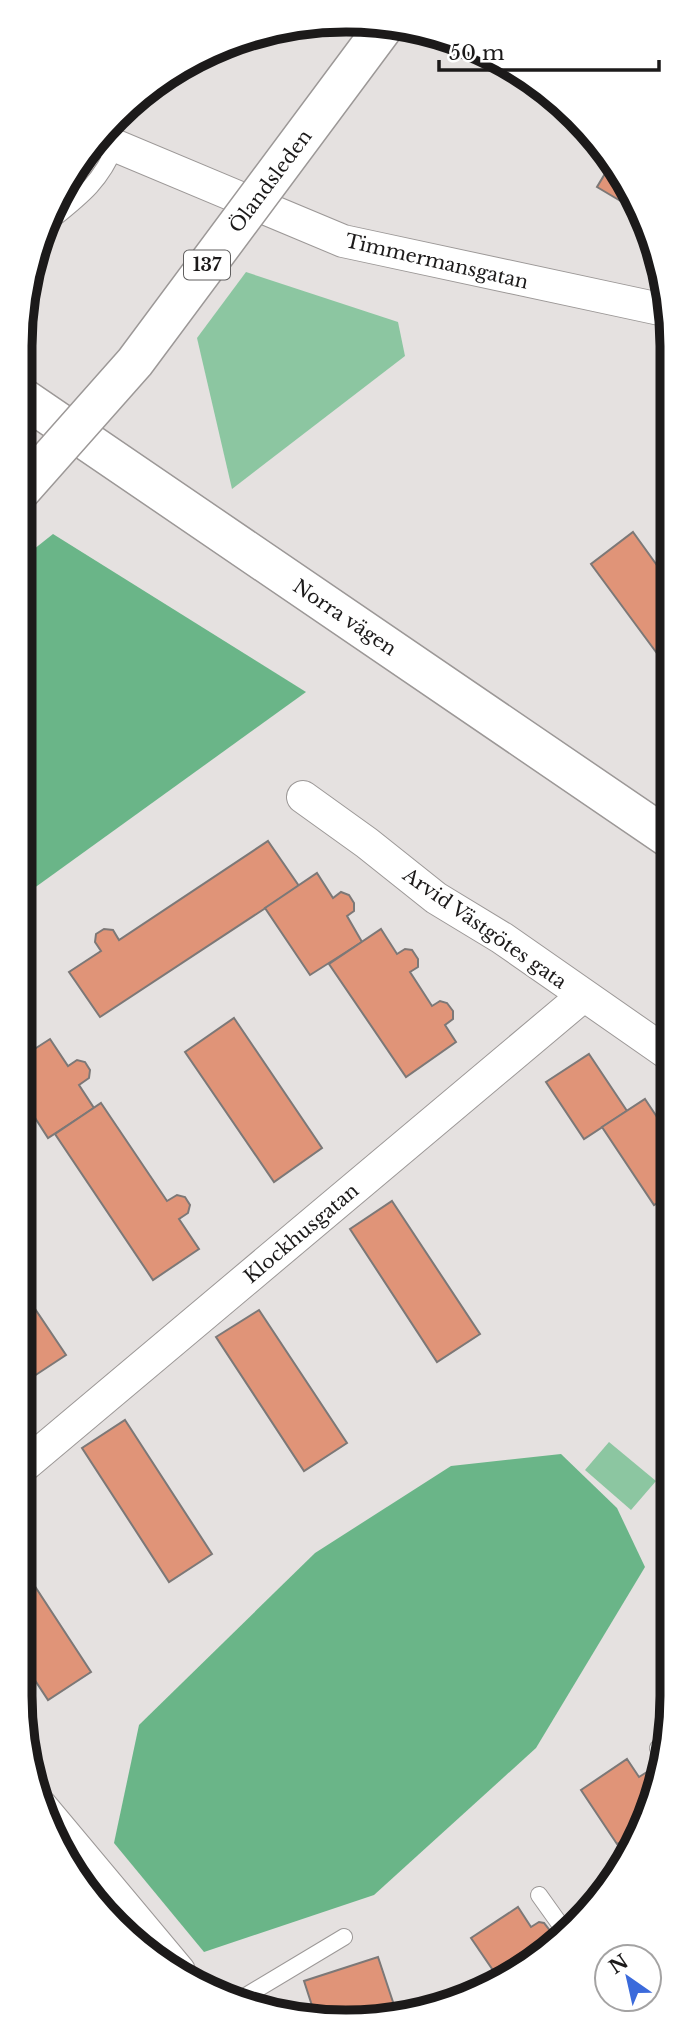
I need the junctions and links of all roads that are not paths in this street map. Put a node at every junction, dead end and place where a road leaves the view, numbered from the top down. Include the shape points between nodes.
1 (379, 33) edge
2 (106, 142) edge
3 (61, 212) edge
4 (657, 308) edge
5 (32, 405) edge
6 (32, 478) edge
7 (303, 797) dead end
8 (660, 832) edge
9 (583, 996) junction
10 (660, 1048) edge
11 (32, 1459) edge
12 (63, 1833) edge
13 (538, 1895) dead end
14 (560, 1925) edge
15 (344, 1937) dead end
16 (162, 1951) edge
17 (249, 1994) edge

1 - 6 main road, Ölandsleden / 137, bridge via 135,362
2 - 3 lane via 107,167 84,195
2 - 4 street, Timmermansgatan via 343,241
5 - 8 main road, Norra vägen
7 - 9 street, Arvid Västgötes gata via 436,898
9 - 10 street, Arvid Västgötes gata
9 - 11 street, Klockhusgatan
12 - 16 street
13 - 14 lane
15 - 17 lane

